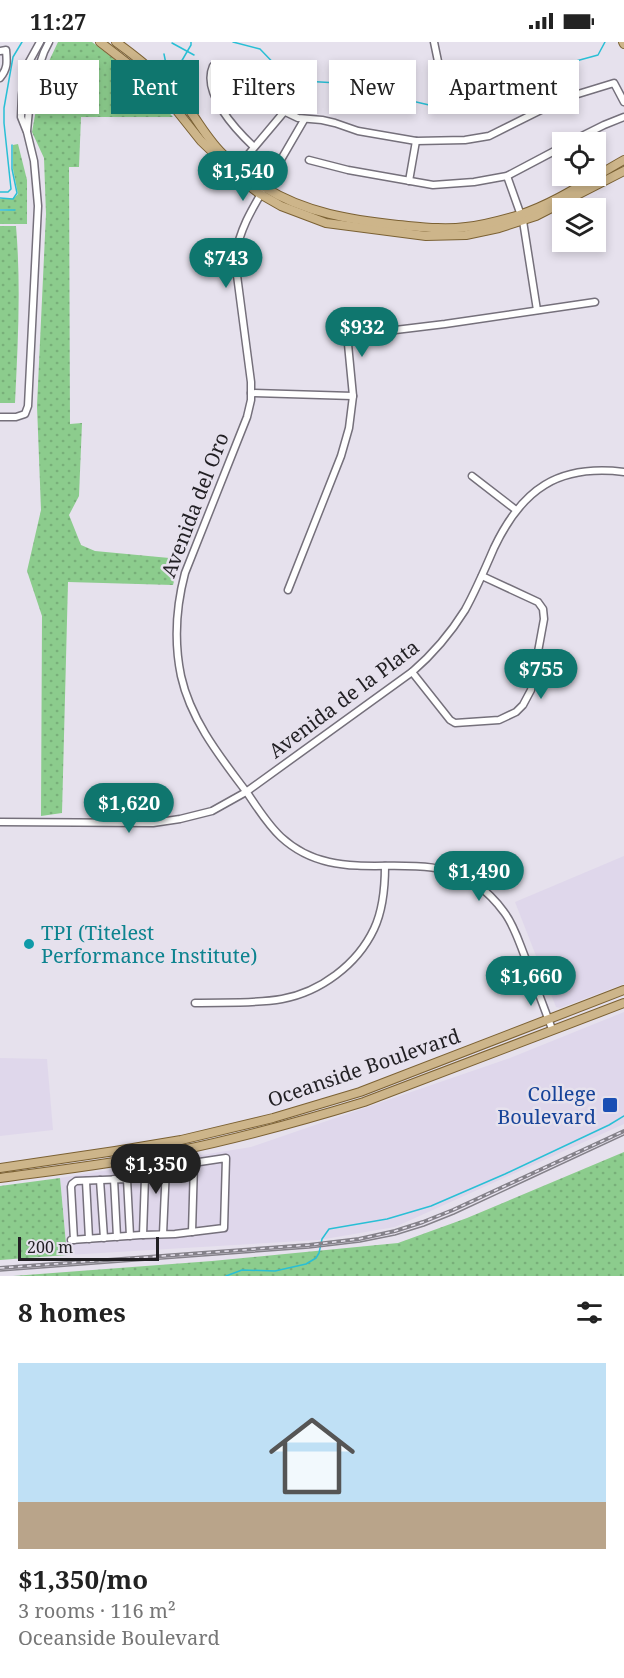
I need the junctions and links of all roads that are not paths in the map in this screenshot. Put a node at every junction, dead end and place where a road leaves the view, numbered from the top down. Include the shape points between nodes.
1 (40, 42) edge
2 (49, 42) edge
3 (100, 42) edge
4 (116, 42) edge
5 (434, 42) edge
6 (3, 50) edge
7 (438, 60) edge
8 (211, 71) edge
9 (0, 78) edge
10 (211, 86) edge
11 (624, 102) edge
12 (226, 114) edge
13 (282, 114) edge
14 (289, 114) edge
15 (624, 117) edge
16 (304, 120) junction
17 (27, 132) junction
18 (590, 132) edge
19 (416, 141) junction
20 (254, 147) junction
21 (552, 152) edge
22 (247, 156) dead end
23 (309, 160) dead end
24 (624, 160) edge
25 (624, 171) edge
26 (507, 176) junction
27 (409, 181) junction
28 (263, 191) junction
29 (523, 218) junction
30 (595, 302) dead end
31 (537, 310) junction
32 (251, 393) junction
33 (353, 396) junction
34 (0, 417) edge
35 (624, 471) edge
36 (472, 476) dead end
37 (516, 510) junction
38 (482, 576) junction
39 (288, 590) dead end
40 (412, 672) junction
41 (246, 792) junction
42 (0, 822) edge
43 (385, 866) junction
44 (624, 990) edge
45 (195, 1003) dead end
46 (624, 1003) edge
47 (548, 1019) junction
48 (552, 1029) junction
49 (142, 1147) junction
50 (143, 1157) junction
51 (194, 1163) junction
52 (0, 1168) edge
53 (0, 1178) edge
54 (114, 1179) junction
55 (100, 1180) junction
56 (86, 1181) junction
57 (192, 1232) junction
58 (163, 1234) junction
59 (143, 1235) junction
60 (130, 1236) junction
61 (117, 1237) junction
62 (104, 1238) junction
63 (89, 1239) junction

1 - 17 street via 24,78 21,117
2 - 17 street via 31,89
3 - 28 main road via 158,87 207,148 244,182
4 - 28 main road via 165,80 207,136
5 - 7 street
6 - 9 street via 7,67
8 - 10 street
11 - 19 street via 614,83 565,98 489,136
12 - 20 street
13 - 20 street
14 - 16 street
15 - 18 street
16 - 19 street via 322,120
16 - 28 street, Avenida del Oro
17 - 34 street via 38,206 28,406 21,416
19 - 27 street
20 - 22 street
21 - 26 street
23 - 27 street
24 - 29 main road
25 - 29 main road via 565,202
26 - 27 street via 474,183 429,185
26 - 29 street
28 - 29 main road via 281,206 326,223 426,236 466,235
28 - 32 street, Avenida del Oro via 242,228 235,260
29 - 31 street
30 - 31 street
31 - 33 street via 354,335 348,344
32 - 33 street
32 - 41 street, Avenida del Oro via 247,417 185,573 179,596 177,640 191,708
33 - 39 street via 346,440
35 - 37 street, Avenida de la Plata via 569,474 539,488
36 - 37 street
37 - 38 street, Avenida de la Plata
38 - 40 street, Avenida de la Plata via 453,630
38 - 40 street via 538,602 543,609 531,690 523,705 499,720 455,723
40 - 41 street, Avenida de la Plata
41 - 42 street, Avenida de la Plata via 212,811 153,823
41 - 43 street, Avenida del Oro via 281,838 300,851 328,862
43 - 45 street via 381,908 374,929 345,968 327,982 282,999
43 - 47 street, Avenida del Oro via 445,870 475,883 490,896 514,929
44 - 47 main road, Oceanside Boulevard
46 - 48 main road, Oceanside Boulevard
47 - 48 street, Avenida del Oro
47 - 49 main road, Oceanside Boulevard via 360,1092 225,1130
48 - 50 main road, Oceanside Boulevard via 364,1102 230,1139
49 - 50 street
49 - 52 main road, Oceanside Boulevard
50 - 53 main road, Oceanside Boulevard
50 - 59 street
51 - 57 street
51 - 57 street via 226,1158 224,1228
51 - 58 street via 166,1167
54 - 55 street
54 - 60 street via 127,1179
54 - 61 street
55 - 56 street
55 - 62 street
56 - 63 street
56 - 63 street via 72,1184 73,1240
57 - 58 street
58 - 59 street
59 - 60 street
60 - 61 street
61 - 62 street
62 - 63 street

